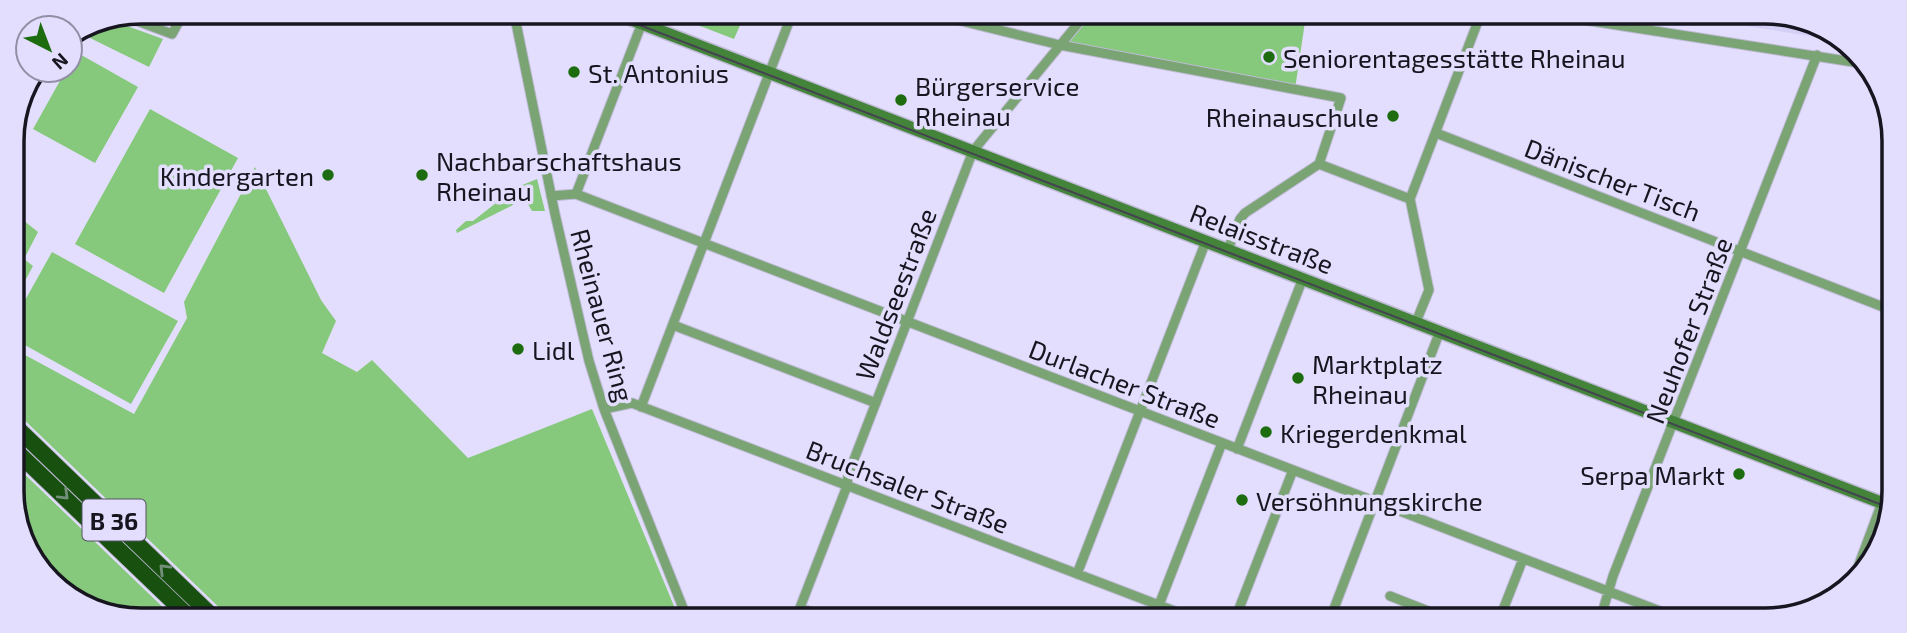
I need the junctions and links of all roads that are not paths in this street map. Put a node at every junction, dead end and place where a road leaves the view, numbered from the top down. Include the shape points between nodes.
1 (145, 24) edge
2 (177, 24) edge
3 (516, 24) edge
4 (642, 24) edge
5 (645, 24) edge
6 (788, 24) edge
7 (974, 24) edge
8 (1078, 24) edge
9 (1477, 24) edge
10 (1612, 24) edge
11 (1060, 45) junction
12 (1817, 55) junction
13 (1850, 61) edge
14 (769, 72) junction
15 (1436, 133) junction
16 (973, 151) junction
17 (1320, 164) junction
18 (576, 194) junction
19 (551, 196) junction
20 (1410, 199) junction
21 (1206, 241) junction
22 (704, 243) junction
23 (1228, 249) junction
24 (1740, 252) junction
25 (1303, 278) junction
26 (1882, 307) edge
27 (907, 321) junction
28 (1416, 322) junction
29 (673, 325) junction
30 (1440, 331) junction
31 (876, 403) junction
32 (641, 407) junction
33 (604, 409) junction
34 (1140, 411) junction
35 (1675, 422) junction
36 (24, 435) edge
37 (1222, 443) junction
38 (1237, 449) junction
39 (24, 459) edge
40 (1293, 470) junction
41 (847, 485) junction
42 (1375, 502) junction
43 (1882, 502) edge
44 (1880, 519) edge
45 (1864, 555) edge
46 (1523, 559) junction
47 (1077, 574) junction
48 (1609, 592) junction
49 (1390, 596) dead end
50 (1159, 605) junction
51 (179, 608) edge
52 (204, 608) edge
53 (683, 608) edge
54 (800, 608) edge
55 (1167, 608) edge
56 (1239, 608) edge
57 (1334, 608) edge
58 (1420, 608) edge
59 (1504, 608) edge
60 (1604, 608) edge
61 (1651, 608) edge

1 - 2 street via 172,34
3 - 19 street, Rheinauer Ring
4 - 18 street
5 - 14 main road, Relaisstraße
6 - 14 street
7 - 11 street
8 - 11 street, Waldseestraße
9 - 15 street
10 - 12 street
11 - 16 street, Waldseestraße
11 - 17 street via 1341,98
12 - 13 street
12 - 24 street, Neuhofer Straße
14 - 16 main road, Relaisstraße
14 - 22 street
15 - 20 street
15 - 24 street, Dänischer Tisch
16 - 21 main road, Relaisstraße
16 - 27 street, Waldseestraße
17 - 20 street
17 - 23 street via 1245,213
18 - 19 street, Durlacher Straße
18 - 22 street, Durlacher Straße
19 - 33 street, Rheinauer Ring via 583,340
20 - 28 street via 1429,290
21 - 23 main road, Relaisstraße
21 - 34 street
22 - 27 street, Durlacher Straße
22 - 29 street
23 - 25 main road, Relaisstraße
24 - 26 street, Dänischer Tisch
24 - 35 street, Neuhofer Straße
25 - 28 main road, Relaisstraße via 1341,300
25 - 38 street
27 - 31 street, Waldseestraße
27 - 34 street, Durlacher Straße
28 - 30 main road, Relaisstraße
29 - 31 street
29 - 32 street
30 - 35 main road, Relaisstraße
30 - 42 street
31 - 41 street, Waldseestraße
32 - 33 street, Bruchsaler Straße via 632,403
32 - 41 street, Bruchsaler Straße
33 - 53 street, Rheinauer Ring
34 - 37 street, Durlacher Straße
34 - 47 street
35 - 43 main road, Relaisstraße
35 - 48 street, Neuhofer Straße
52 -> 36 highway, B 36
37 - 38 street, Durlacher Straße
37 - 50 street
38 - 40 street, Durlacher Straße
39 -> 51 highway, B 36
40 - 42 street, Durlacher Straße
40 - 56 street
41 - 47 street, Bruchsaler Straße
41 - 54 street, Waldseestraße
42 - 46 street, Durlacher Straße
42 - 57 street
44 - 45 street
46 - 48 street, Durlacher Straße
46 - 59 street
47 - 50 street, Bruchsaler Straße
48 - 60 street, Neuhofer Straße
48 - 61 street, Durlacher Straße
49 - 58 street
50 - 55 street, Bruchsaler Straße

